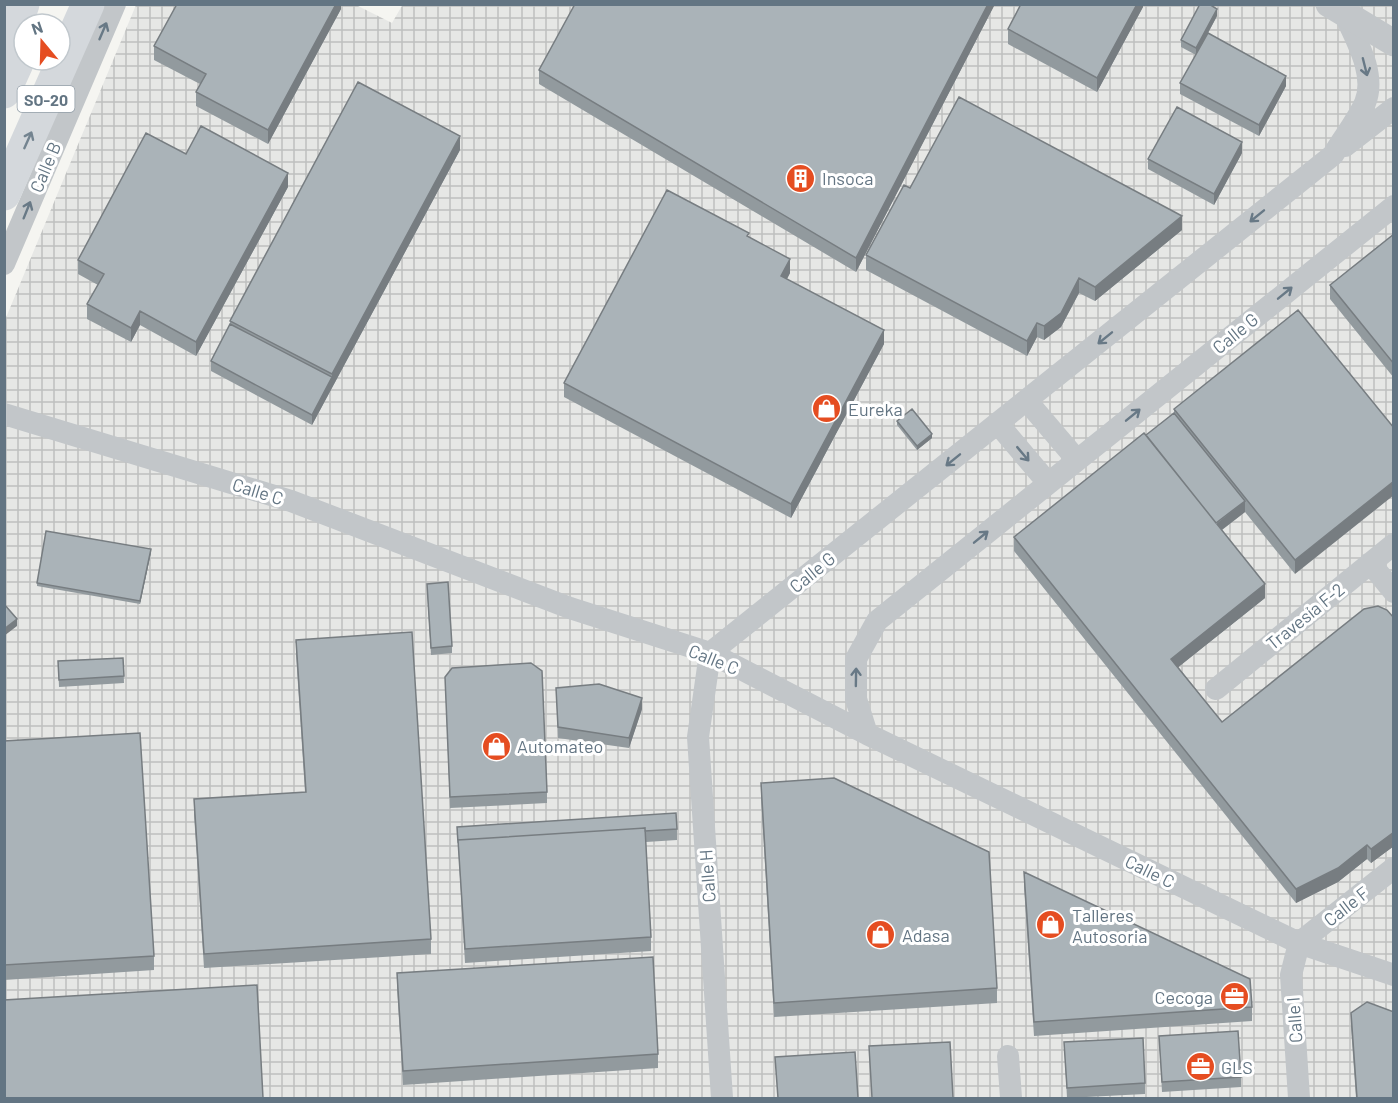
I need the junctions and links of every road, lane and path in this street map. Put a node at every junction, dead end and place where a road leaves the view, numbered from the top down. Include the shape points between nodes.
1 (23, 4) edge
2 (88, 4) edge
3 (115, 4) edge
4 (1337, 9) edge
5 (1394, 43) edge
6 (4, 59) edge
7 (13, 72) edge
8 (4, 92) edge
9 (1394, 108) edge
10 (1333, 155) junction
11 (4, 194) edge
12 (1394, 206) edge
13 (4, 264) edge
14 (1027, 400) junction
15 (4, 414) edge
16 (998, 424) junction
17 (1077, 460) junction
18 (1048, 483) junction
19 (1394, 544) edge
20 (1370, 563) junction
21 (1394, 592) edge
22 (711, 653) junction
23 (1216, 689) dead end
24 (867, 734) junction
25 (1394, 868) edge
26 (1299, 943) junction
27 (1394, 975) edge
28 (1008, 1056) dead end
29 (722, 1098) edge
30 (1011, 1098) edge
31 (1299, 1098) edge

1 - 6 highway
11 -> 2 highway, SO-20
13 -> 3 street, Calle B
4 - 5 street
4 -> 10 street, Calle G via 1360,49 1368,92
7 - 8 highway, SO-20
9 - 10 street, Calle G
10 -> 14 street, Calle G
17 -> 12 street, Calle G
14 - 16 street, Calle G
14 - 17 street
15 - 22 street, Calle C via 291,501 570,608
16 -> 18 street
16 -> 22 street, Calle G
17 - 18 street, Calle G
24 -> 18 street, Calle G via 856,699 856,659 877,621
19 - 20 street, Travesía F-2
20 - 21 street
20 - 23 street, Travesía F-2
22 - 24 street, Calle C
22 - 29 street, Calle H via 698,737
24 - 26 street, Calle C
25 - 26 street, Calle F
26 - 27 street, Calle C
26 - 31 street, Calle I via 1291,975
28 - 30 street

